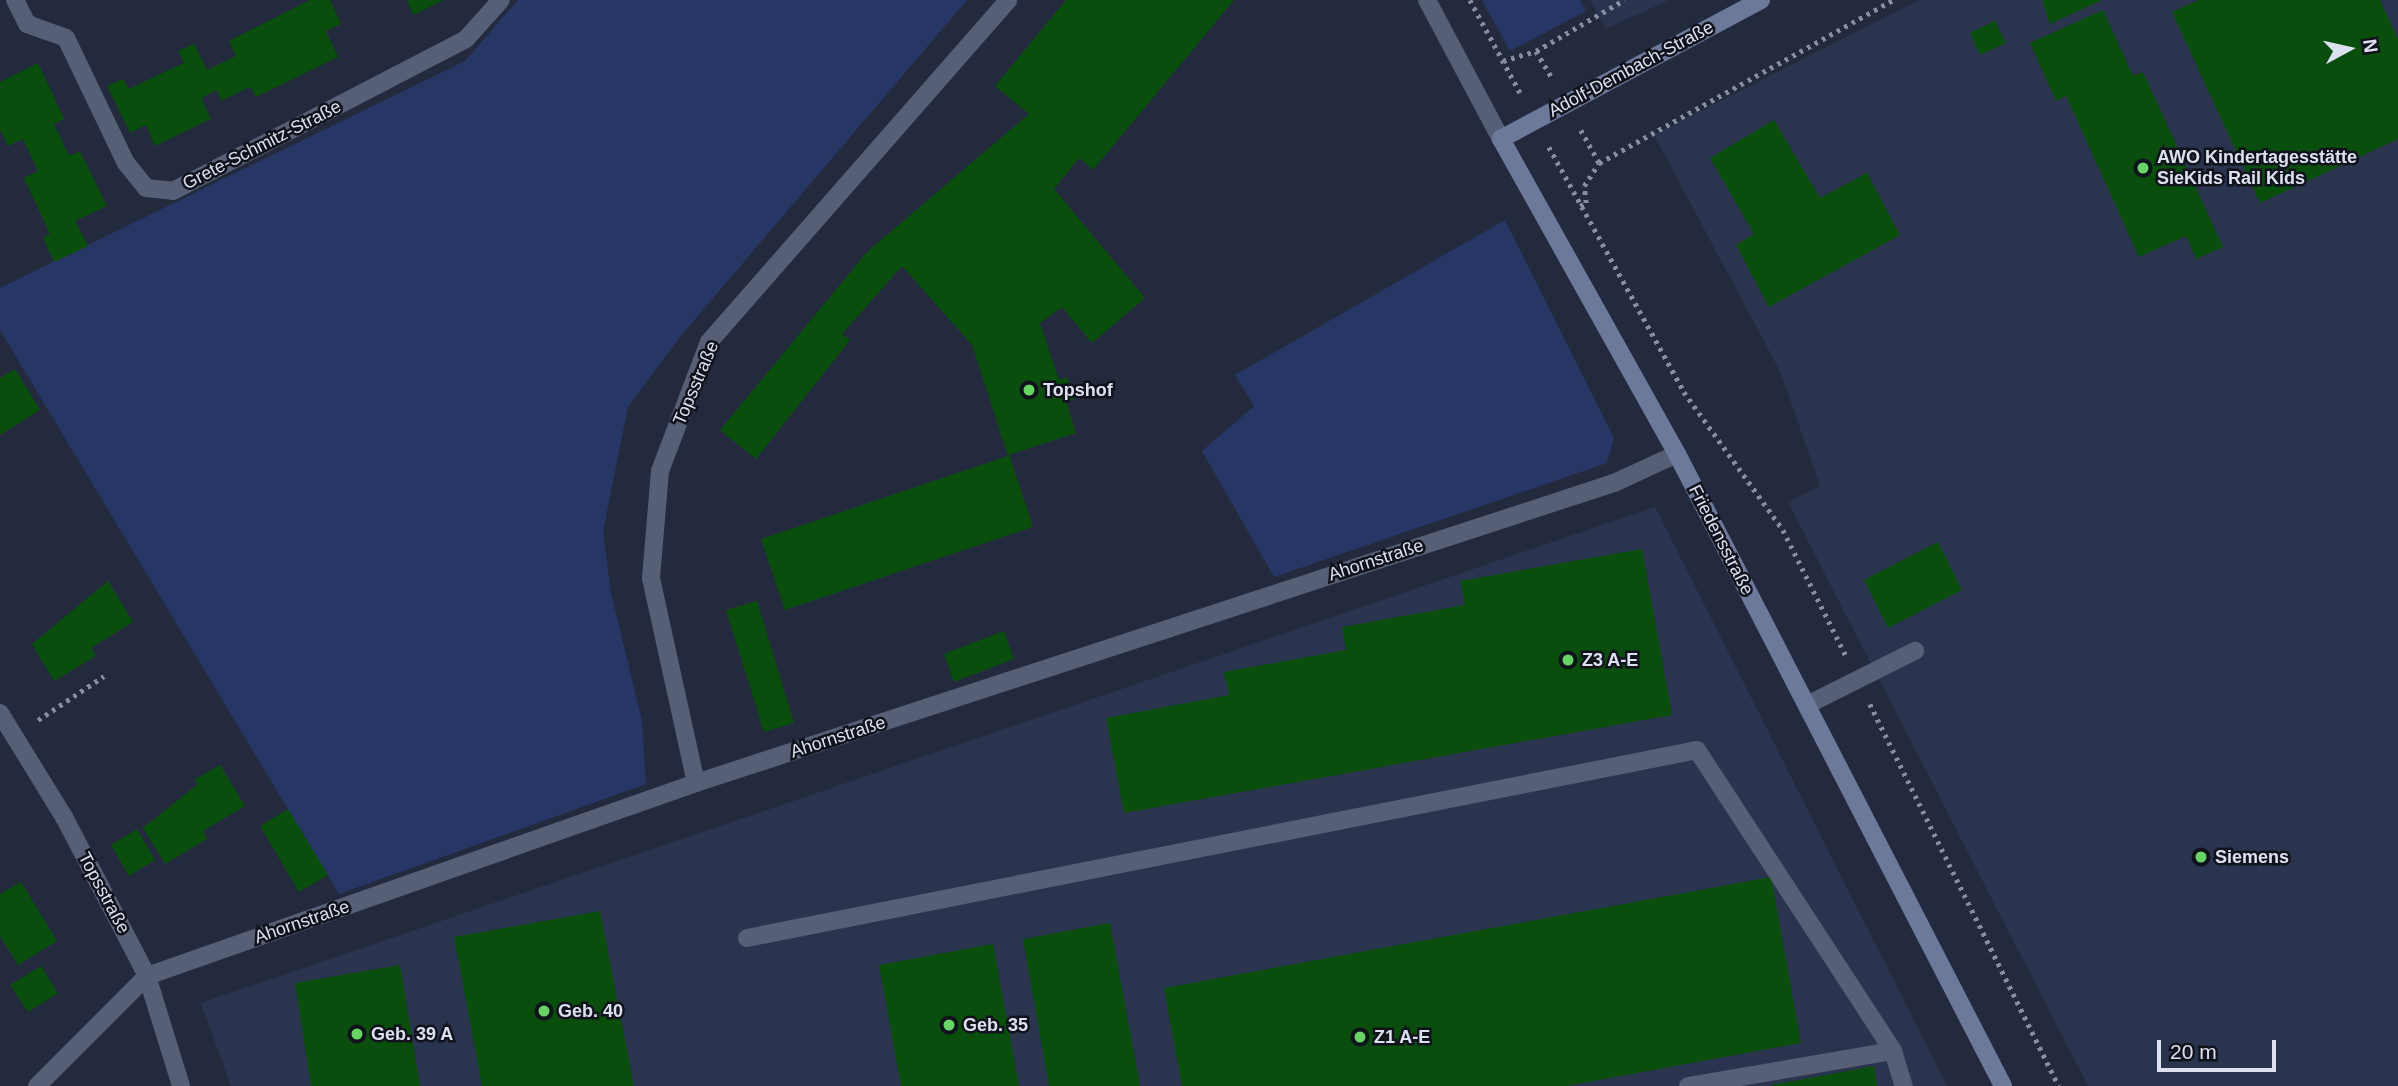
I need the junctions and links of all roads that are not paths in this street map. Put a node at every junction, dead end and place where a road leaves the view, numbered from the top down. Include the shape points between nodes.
1 (15, 0) edge
2 (500, 0) edge
3 (1008, 0) edge
4 (1427, 0) edge
5 (1761, 0) edge
6 (1501, 139) junction
7 (1677, 454) junction
8 (1915, 652) dead end
9 (1807, 705) junction
10 (0, 713) edge
11 (696, 783) junction
12 (747, 938) dead end
13 (147, 976) junction
14 (1893, 1051) junction
15 (37, 1086) edge
16 (181, 1086) edge
17 (1688, 1086) edge
18 (1904, 1086) edge
19 (2003, 1086) edge

1 - 2 street, Grete-Schmitz-Straße via 27,24 66,37 126,163 139,180 146,188 173,191 466,39
3 - 11 street, Topsstraße via 709,342 660,471 652,578
4 - 6 street, Friedensstraße
5 - 6 main road, Adolf-Dembach-Straße
6 - 7 main road, Friedensstraße
7 - 9 main road, Friedensstraße
7 - 11 street, Ahornstraße via 1614,483
8 - 9 street
9 - 19 main road, Friedensstraße
10 - 13 street, Topsstraße via 64,817
11 - 13 street, Ahornstraße
12 - 14 street via 1697,750
13 - 15 street, Ahornstraße
13 - 16 street, Topsstraße
14 - 17 street
14 - 18 street

